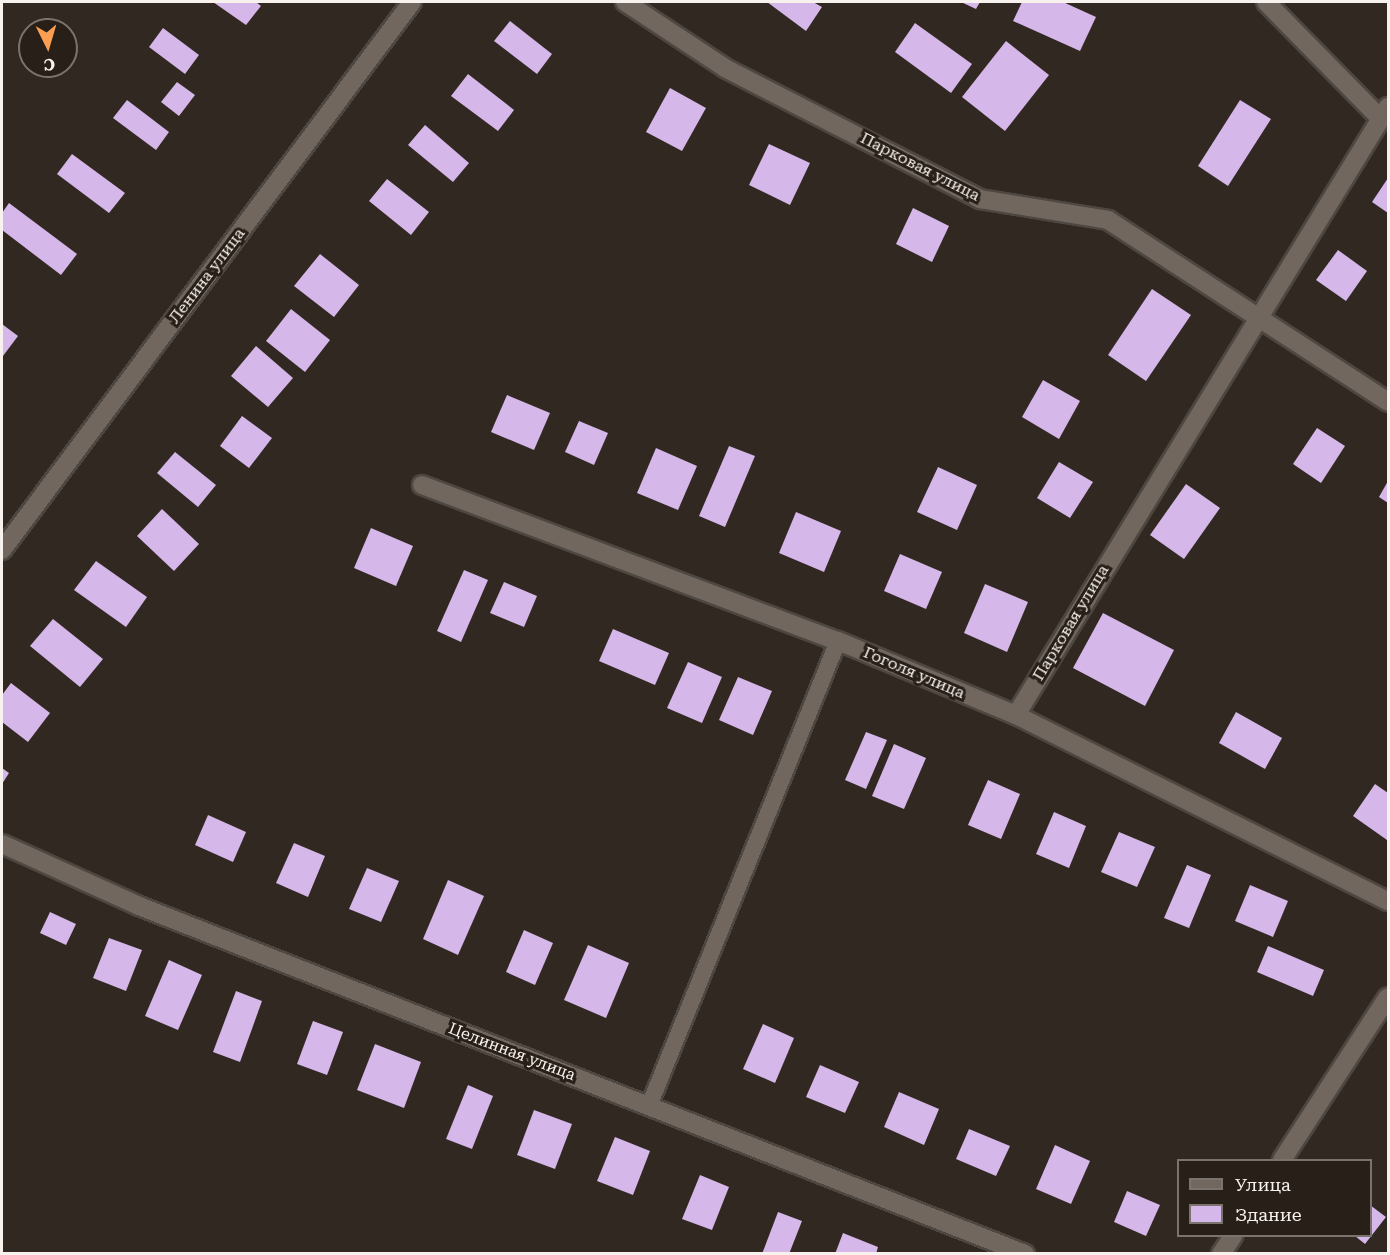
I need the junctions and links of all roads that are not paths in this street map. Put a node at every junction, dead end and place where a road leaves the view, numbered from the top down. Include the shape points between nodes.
1 (412, 2) edge
2 (625, 2) edge
3 (1266, 2) edge
4 (1385, 113) edge
5 (1257, 315) junction
6 (1389, 402) edge
7 (422, 485) dead end
8 (2, 550) edge
9 (838, 641) junction
10 (1016, 715) junction
11 (2, 844) edge
12 (1389, 901) edge
13 (1389, 997) edge
14 (649, 1106) junction
15 (1283, 1159) edge
16 (1232, 1237) edge
17 (1025, 1254) edge
18 (1221, 1254) edge

1 - 8 street, Ленина улица
2 - 5 street, Парковая улица via 725,68 980,199 1108,220
3 - 4 street
4 - 5 street, Парковая улица
5 - 6 street, Парковая улица
5 - 10 street, Парковая улица
7 - 9 street, Гоголя улица
9 - 10 street, Гоголя улица
9 - 14 lane
10 - 12 street, Гоголя улица
11 - 14 street, Целинная улица via 139,906
13 - 15 street
14 - 17 street, Целинная улица
16 - 18 street

